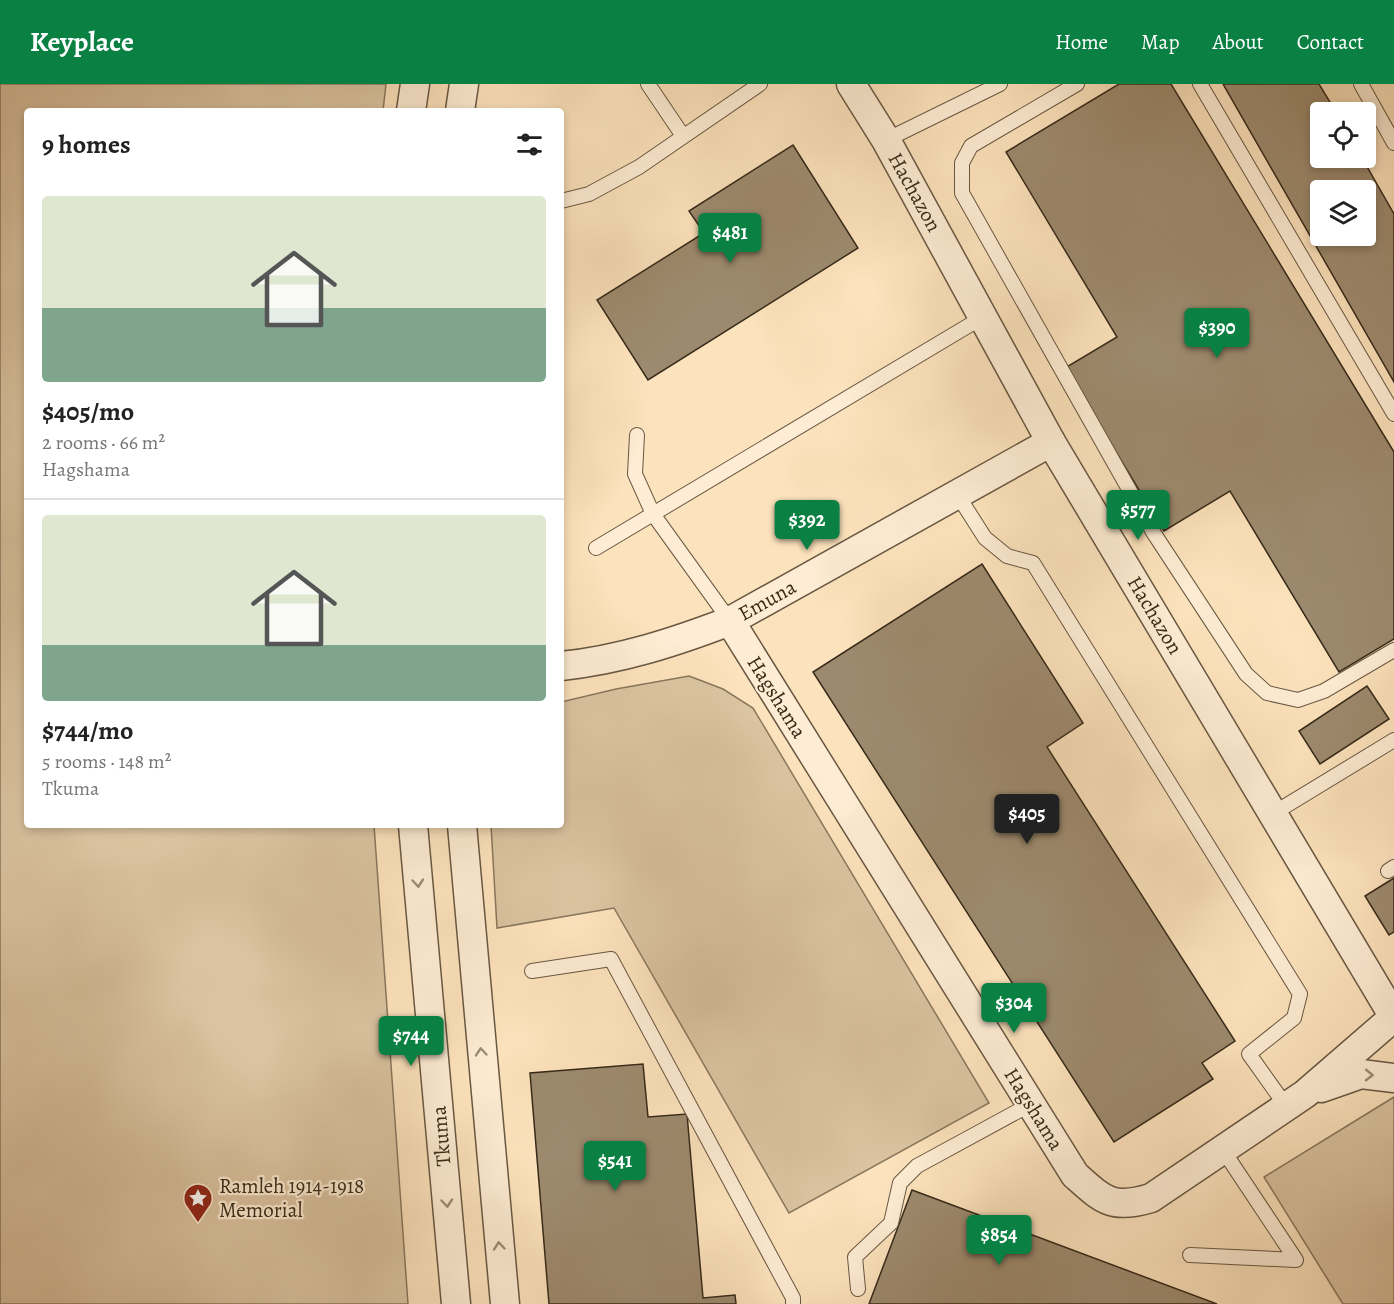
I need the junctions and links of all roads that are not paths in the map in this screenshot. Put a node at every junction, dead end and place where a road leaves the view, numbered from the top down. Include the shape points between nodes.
1 (415, 84) edge
2 (464, 84) edge
3 (648, 84) edge
4 (760, 84) edge
5 (851, 84) edge
6 (1000, 84) edge
7 (1077, 84) edge
8 (1200, 84) edge
9 (1360, 84) edge
10 (411, 108) edge
11 (460, 108) edge
12 (683, 136) junction
13 (886, 140) junction
14 (1394, 143) edge
15 (564, 200) edge
16 (983, 317) junction
17 (1394, 414) edge
18 (637, 435) dead end
19 (1051, 442) junction
20 (957, 494) junction
21 (653, 514) junction
22 (596, 548) dead end
23 (730, 621) junction
24 (1394, 650) edge
25 (564, 666) edge
26 (1394, 740) edge
27 (1274, 813) junction
28 (413, 828) edge
29 (462, 828) edge
30 (532, 972) dead end
31 (1394, 1017) edge
32 (1394, 1078) edge
33 (1295, 1100) junction
34 (1031, 1104) junction
35 (1222, 1150) junction
36 (1190, 1255) dead end
37 (858, 1289) dead end
38 (456, 1304) edge
39 (505, 1304) edge
40 (794, 1304) edge

1 - 10 street
2 - 11 street
3 - 12 lane
4 - 12 lane
5 - 13 street, Hachazon
6 - 13 lane
7 - 24 lane via 970,146 962,163 962,193 1154,532 1246,674 1267,693 1298,700 1324,691
8 - 17 lane
9 - 14 lane
12 - 15 lane via 639,167 589,194
13 - 16 street, Hachazon
16 - 19 street, Hachazon
16 - 21 lane
18 - 21 lane via 635,474
19 - 20 street, Emuna
19 - 27 street, Hachazon
20 - 23 street, Emuna
20 - 33 lane via 985,538 1006,556 1033,563 1300,994 1294,1018 1250,1054
21 - 22 lane
21 - 23 lane
23 - 25 street, Emuna via 643,650
23 - 34 street, Hagshama
26 - 27 lane
27 - 31 street, Hachazon
28 -> 38 street, Tkuma
39 -> 29 street
30 - 40 lane via 610,959
31 - 33 street, Hagshama
33 -> 32 street via 1361,1074
33 - 35 street, Hagshama
34 - 35 street, Hagshama via 1075,1175 1112,1203 1132,1204 1151,1198
34 - 37 lane via 917,1166 900,1183 891,1223 855,1257
35 - 36 lane via 1296,1260

